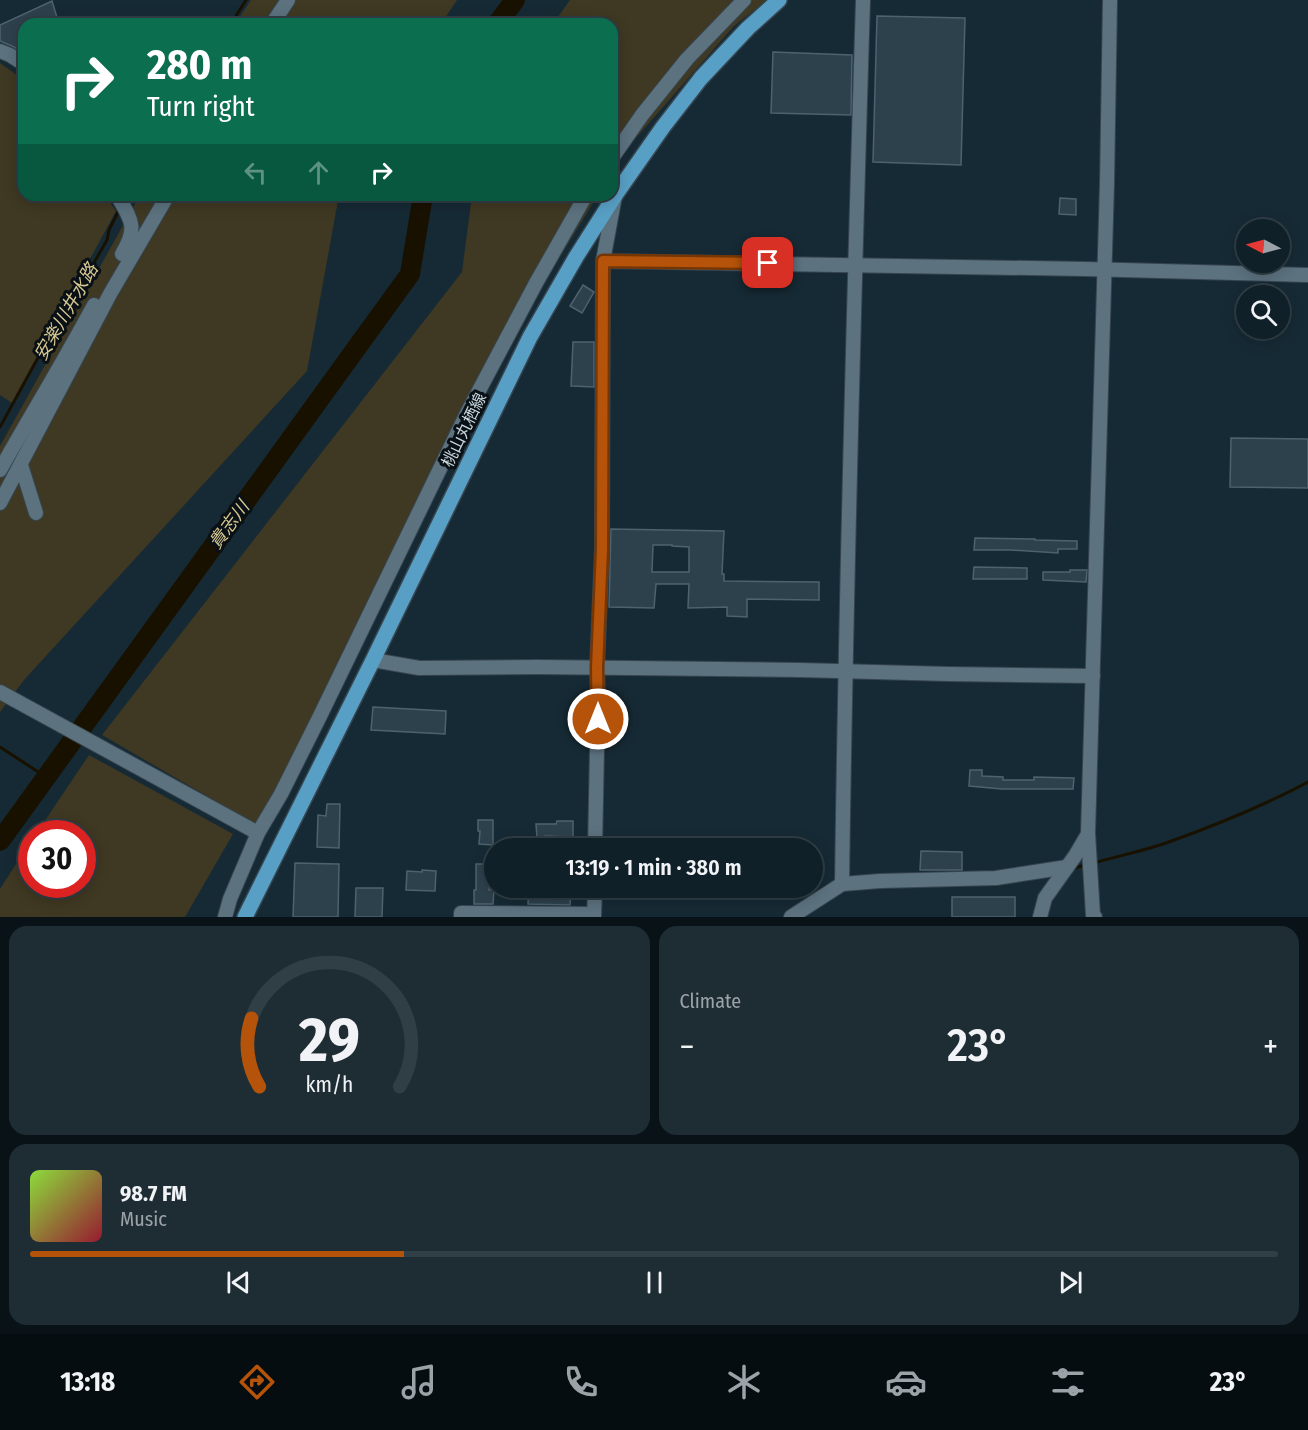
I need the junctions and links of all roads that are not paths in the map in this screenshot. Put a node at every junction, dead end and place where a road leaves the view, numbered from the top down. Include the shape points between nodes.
1 (288, 0) edge
2 (744, 0) edge
3 (779, 0) edge
4 (864, 0) edge
5 (1110, 0) edge
6 (276, 18) edge
7 (0, 51) edge
8 (18, 60) edge
9 (618, 149) edge
10 (618, 191) edge
11 (121, 201) edge
12 (164, 201) edge
13 (583, 201) edge
14 (612, 201) edge
15 (615, 201) edge
16 (603, 261) junction
17 (855, 265) junction
18 (1105, 270) junction
19 (1308, 275) edge
20 (21, 465) junction
21 (0, 470) edge
22 (0, 503) edge
23 (36, 513) dead end
24 (373, 660) junction
25 (597, 668) junction
26 (845, 671) junction
27 (1093, 676) junction
28 (0, 692) edge
29 (1088, 832) junction
30 (258, 833) junction
31 (596, 838) edge
32 (1067, 867) junction
33 (842, 884) junction
34 (595, 898) edge
35 (230, 899) junction
36 (594, 916) edge
37 (220, 917) edge
38 (225, 917) edge
39 (245, 917) edge
40 (461, 917) edge
41 (791, 917) edge
42 (1040, 917) edge
43 (1095, 917) edge

1 - 6 street
2 - 9 street via 687,59
3 - 10 main road, 桃山丸栖線 via 701,78
4 - 17 street
5 - 18 street
7 - 8 street
11 - 21 street via 132,220 131,240
12 - 20 street via 110,294
13 - 30 street via 466,415 315,726
14 - 24 main road, 桃山丸栖線 via 530,336
15 - 16 street
16 - 17 street
16 - 25 street via 602,549
17 - 18 street
17 - 26 street
18 - 19 street
18 - 27 street
20 - 22 street
20 - 23 street
24 - 25 street via 419,668
24 - 39 main road, 桃山丸栖線
25 - 26 street
25 - 31 street
26 - 27 street
26 - 33 street
27 - 29 street
28 - 30 street
29 - 32 street
29 - 43 street
30 - 35 street
32 - 33 street via 996,878
32 - 42 street via 1045,898
33 - 41 street
34 - 36 street
35 - 37 street
35 - 38 street
36 - 40 street via 461,913

